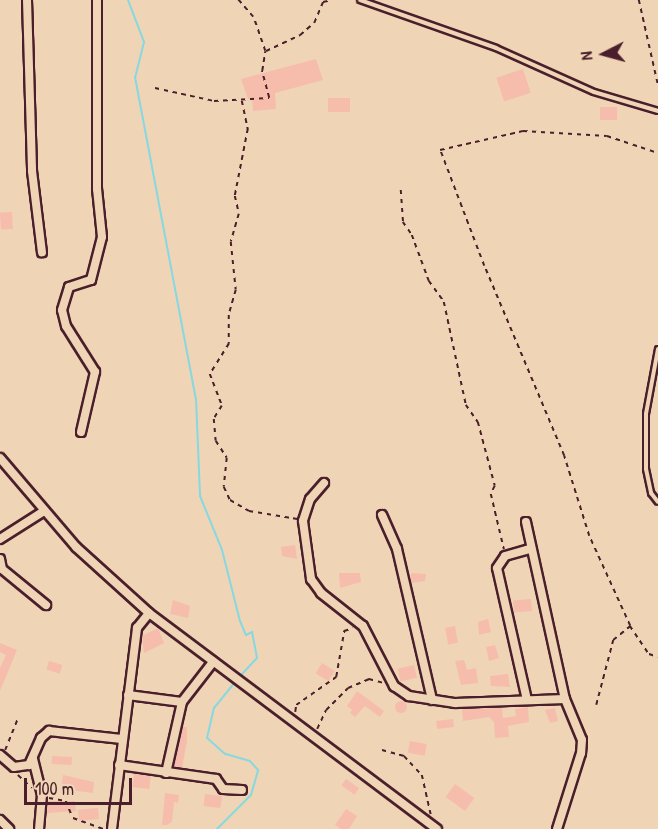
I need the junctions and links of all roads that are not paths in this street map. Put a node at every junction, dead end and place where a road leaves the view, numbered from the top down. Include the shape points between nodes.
1 (27, 0) edge
2 (97, 0) edge
3 (360, 0) edge
4 (658, 111) edge
5 (42, 252) dead end
6 (658, 350) edge
7 (81, 432) dead end
8 (0, 458) edge
9 (324, 483) dead end
10 (658, 502) edge
11 (44, 511) junction
12 (382, 515) dead end
13 (526, 522) dead end
14 (0, 539) edge
15 (530, 549) junction
16 (0, 559) edge
17 (46, 605) dead end
18 (149, 613) junction
19 (213, 662) junction
20 (128, 695) junction
21 (565, 699) junction
22 (432, 700) junction
23 (527, 700) junction
24 (182, 702) junction
25 (122, 739) junction
26 (3, 758) edge
27 (33, 759) junction
28 (119, 765) junction
29 (166, 773) junction
30 (242, 790) dead end
31 (0, 820) edge
32 (435, 827) edge
33 (9, 829) edge
34 (39, 829) edge
35 (112, 829) edge
36 (557, 829) edge

1 - 5 street via 32,171
2 - 7 street via 96,156 102,237 91,280 69,287 62,310 66,326 94,372
3 - 4 lane via 496,48 594,92
6 - 10 lane via 646,414 646,469 651,493
8 - 11 street
9 - 22 street via 310,499 303,521 314,586 363,626 394,686 409,696
11 - 14 street
11 - 18 street via 76,548
12 - 22 street via 397,549
13 - 15 street via 531,533
15 - 21 street
15 - 23 street via 498,561
16 - 17 street via 2,568
18 - 19 street
18 - 20 street via 137,628
19 - 24 street
19 - 32 street
20 - 24 street
20 - 25 street
21 - 23 street
21 - 36 street via 579,728 581,753
22 - 23 street
24 - 29 street
25 - 27 street via 49,731 41,738
25 - 28 street
26 - 27 street via 21,768
27 - 34 street via 42,795
28 - 29 street
28 - 35 street
29 - 30 street via 216,779 223,789
31 - 33 street

